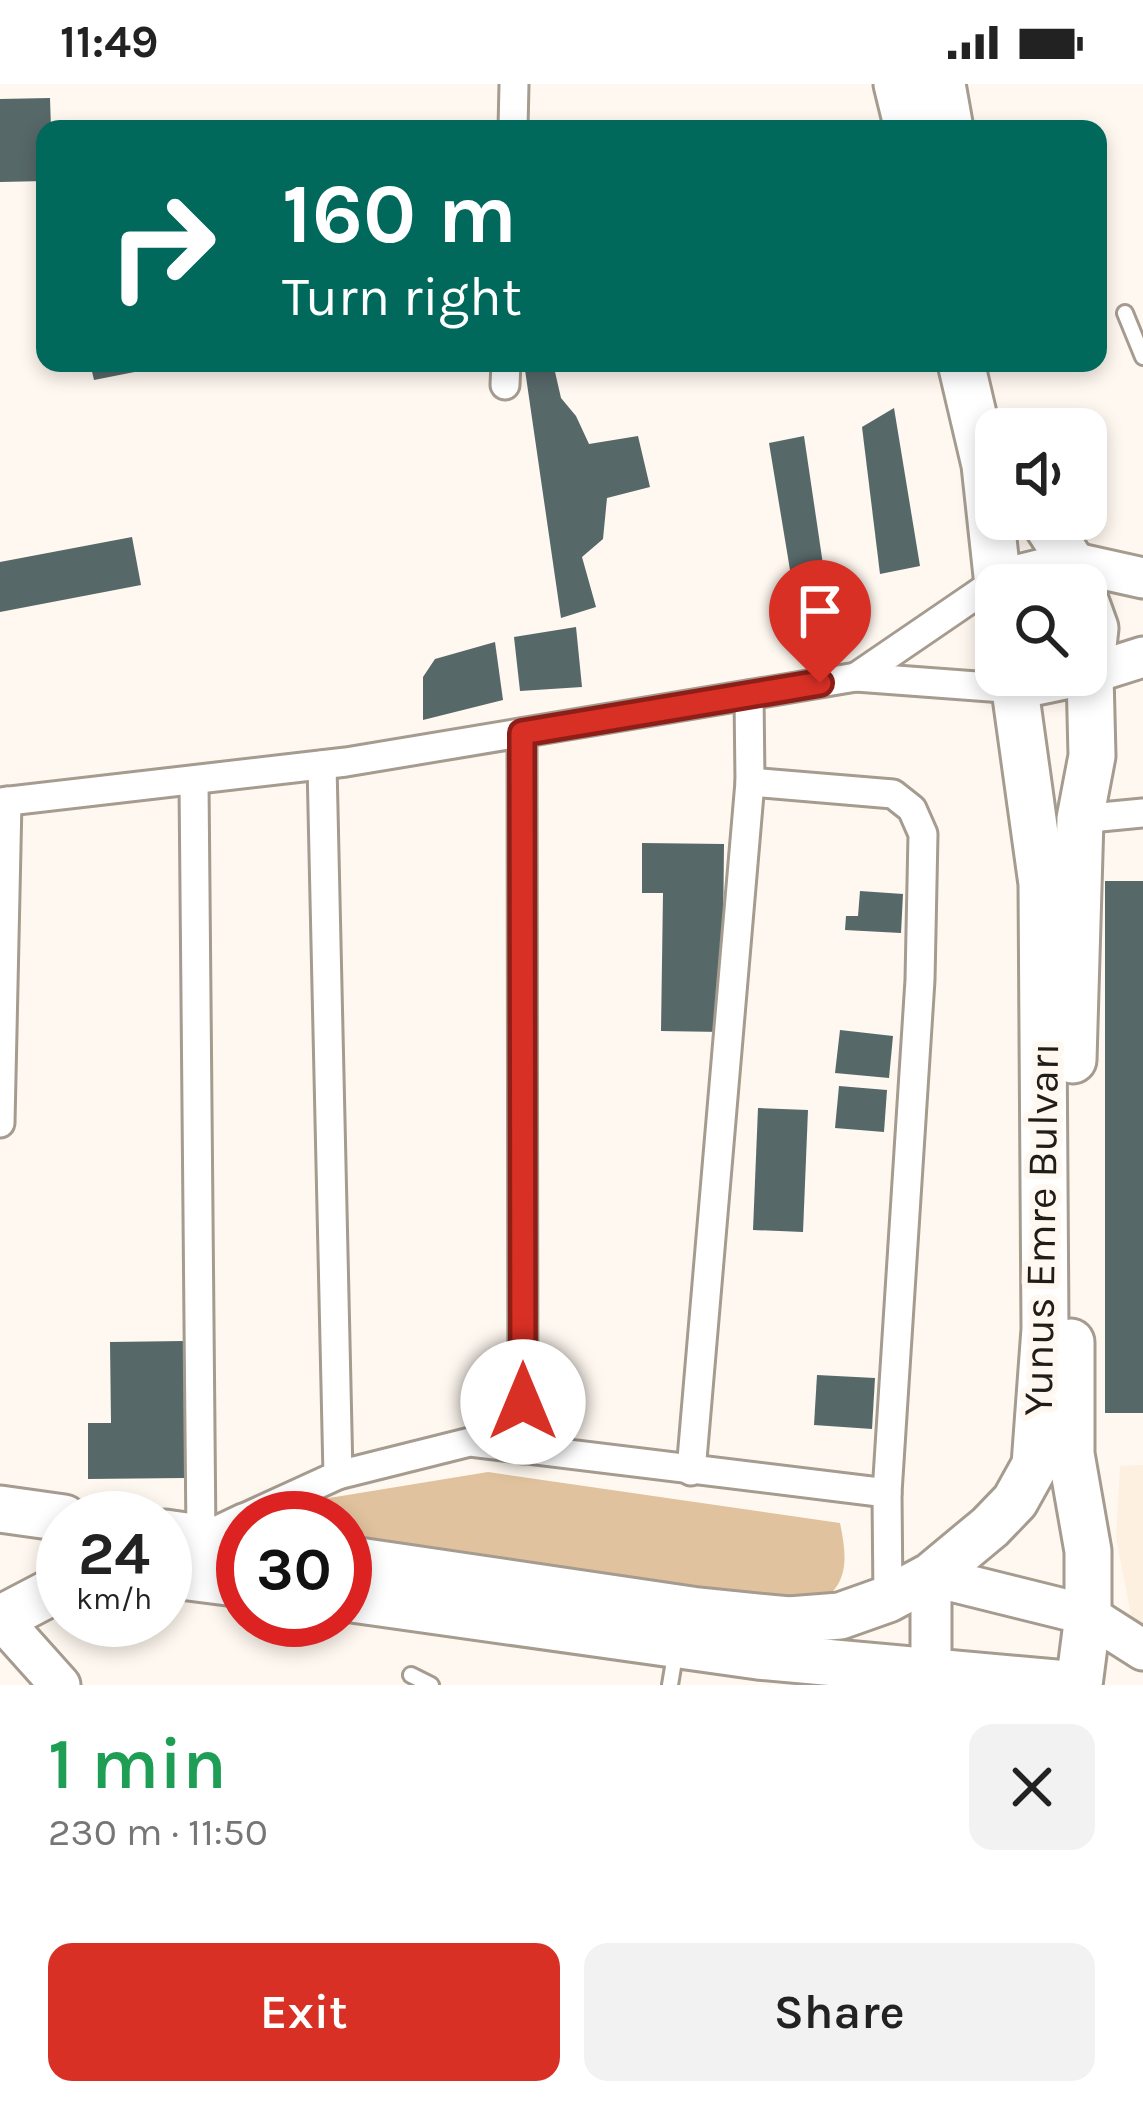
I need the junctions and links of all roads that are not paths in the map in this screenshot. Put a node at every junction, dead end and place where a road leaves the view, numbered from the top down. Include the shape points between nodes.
1 (514, 84) edge
2 (897, 84) edge
3 (942, 84) edge
4 (513, 120) edge
5 (906, 120) edge
6 (948, 120) edge
7 (1125, 314) dead end
8 (1143, 357) edge
9 (963, 372) edge
10 (993, 372) edge
11 (999, 408) edge
12 (996, 564) edge
13 (1143, 578) edge
14 (1107, 581) edge
15 (975, 597) edge
16 (1143, 657) edge
17 (1107, 668) edge
18 (856, 677) junction
19 (975, 681) edge
20 (749, 695) junction
21 (1017, 696) edge
22 (1088, 696) edge
23 (522, 733) junction
24 (322, 765) junction
25 (750, 782) junction
26 (194, 783) junction
27 (4, 802) edge
28 (1143, 813) edge
29 (1080, 819) junction
30 (0, 1124) edge
31 (523, 1449) junction
32 (691, 1471) junction
33 (338, 1474) junction
34 (301, 1491) edge
35 (887, 1492) junction
36 (0, 1509) edge
37 (36, 1514) edge
38 (203, 1538) edge
39 (372, 1563) edge
40 (931, 1576) junction
41 (888, 1599) junction
42 (36, 1600) edge
43 (372, 1603) edge
44 (1088, 1615) junction
45 (0, 1618) edge
46 (1143, 1650) edge
47 (674, 1664) edge
48 (931, 1672) junction
49 (411, 1675) dead end
50 (60, 1685) edge
51 (431, 1685) edge
52 (1079, 1685) edge

1 - 4 street
2 - 5 main road
3 - 6 main road
7 - 8 lane
9 - 12 main road
10 - 11 main road
13 - 14 street
15 - 18 street
16 - 17 street
18 - 19 street
18 - 20 street
20 - 23 street
20 - 25 street
21 - 40 main road, Yunus Emre Bulvarı via 1042,884 1045,1329 1035,1466 1015,1501
22 - 29 main road, Yunus Emre Bulvarı via 1092,756
23 - 24 street
23 - 31 street
24 - 26 street
24 - 33 street
25 - 32 street
25 - 35 street via 893,794 912,809 923,834
26 - 27 street
26 - 38 street
27 - 30 street
28 - 29 street
29 - 44 main road, Yunus Emre Bulvarı via 1071,1454 1088,1551
31 - 32 street
31 - 33 street via 470,1442
32 - 35 street
33 - 34 street
35 - 41 street
36 - 37 main road
39 - 41 main road, Yunus Emre Bulvarı via 790,1620 840,1616
40 - 41 main road, Yunus Emre Bulvarı
40 - 44 street
40 - 48 street
42 - 45 main road
43 - 47 main road, Yunus Emre Bulvarı
44 - 46 street
44 - 52 main road, Yunus Emre Bulvarı
45 - 50 street
47 - 48 main road, Yunus Emre Bulvarı via 758,1656
48 - 52 main road, Yunus Emre Bulvarı
49 - 51 lane

